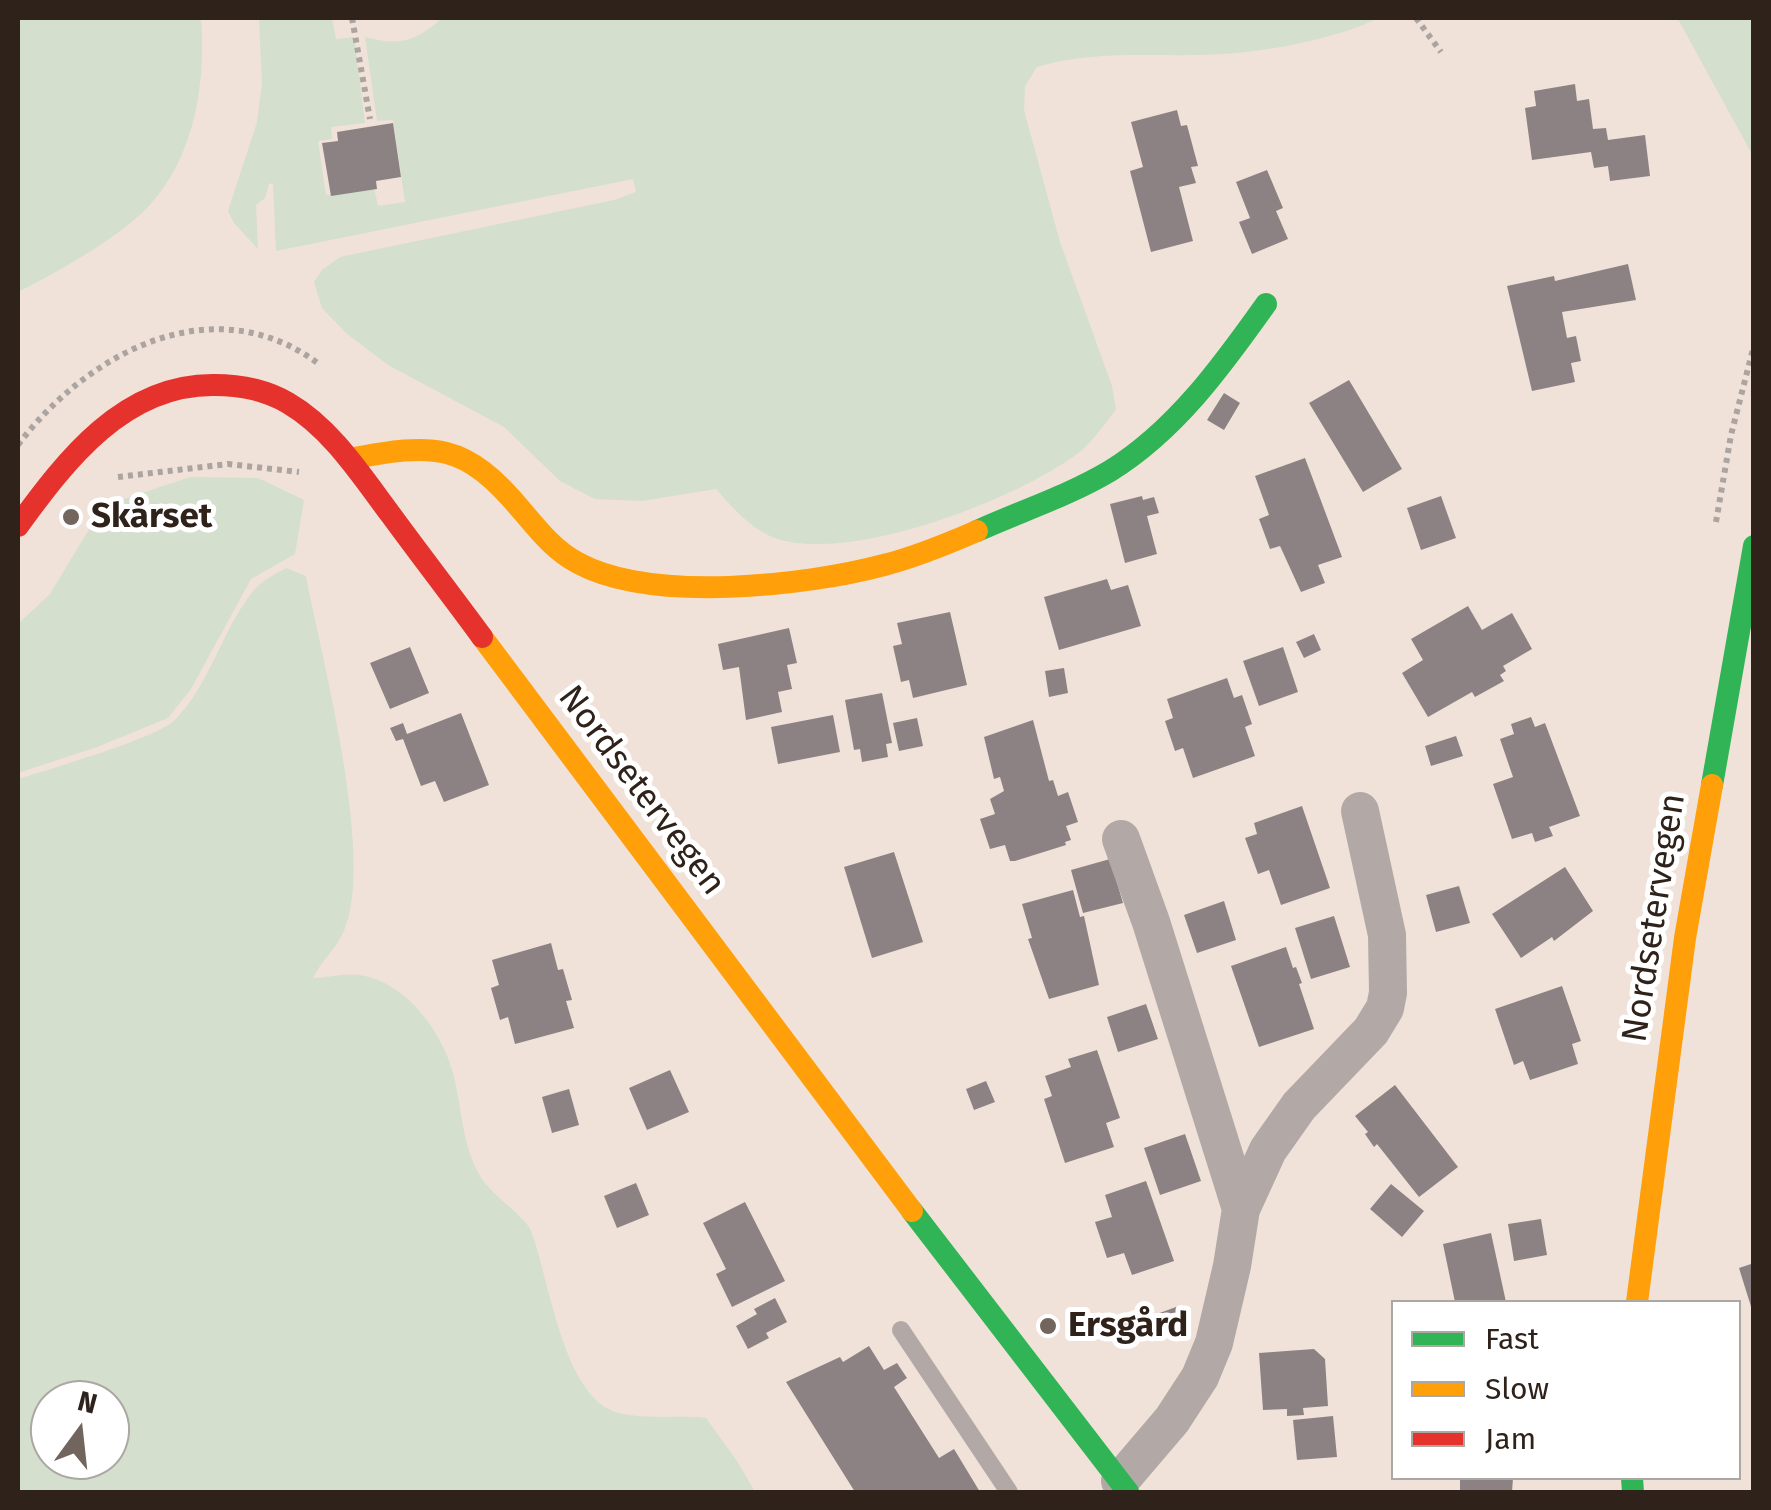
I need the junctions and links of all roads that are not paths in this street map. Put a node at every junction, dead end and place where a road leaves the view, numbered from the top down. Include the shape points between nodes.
1 (1266, 304) dead end
2 (349, 459) junction
3 (24, 507) edge
4 (1754, 546) edge
5 (1360, 811) dead end
6 (1121, 839) dead end
7 (1241, 1209) junction
8 (1637, 1300) edge
9 (901, 1330) dead end
10 (1124, 1487) edge
11 (1009, 1492) edge

1 - 2 main road via 1178,414 1089,484 906,559 848,575 689,588 621,581 546,541 490,476 456,451 426,447
2 - 3 main road, Nordsetervegen via 308,418 258,390 216,384 170,388 125,410
2 - 10 main road, Nordsetervegen
4 - 8 main road, Nordsetervegen via 1685,938
5 - 7 street via 1387,935 1385,1008 1299,1106 1268,1150
6 - 7 street
7 - 10 street via 1214,1343 1200,1378
9 - 11 lane

